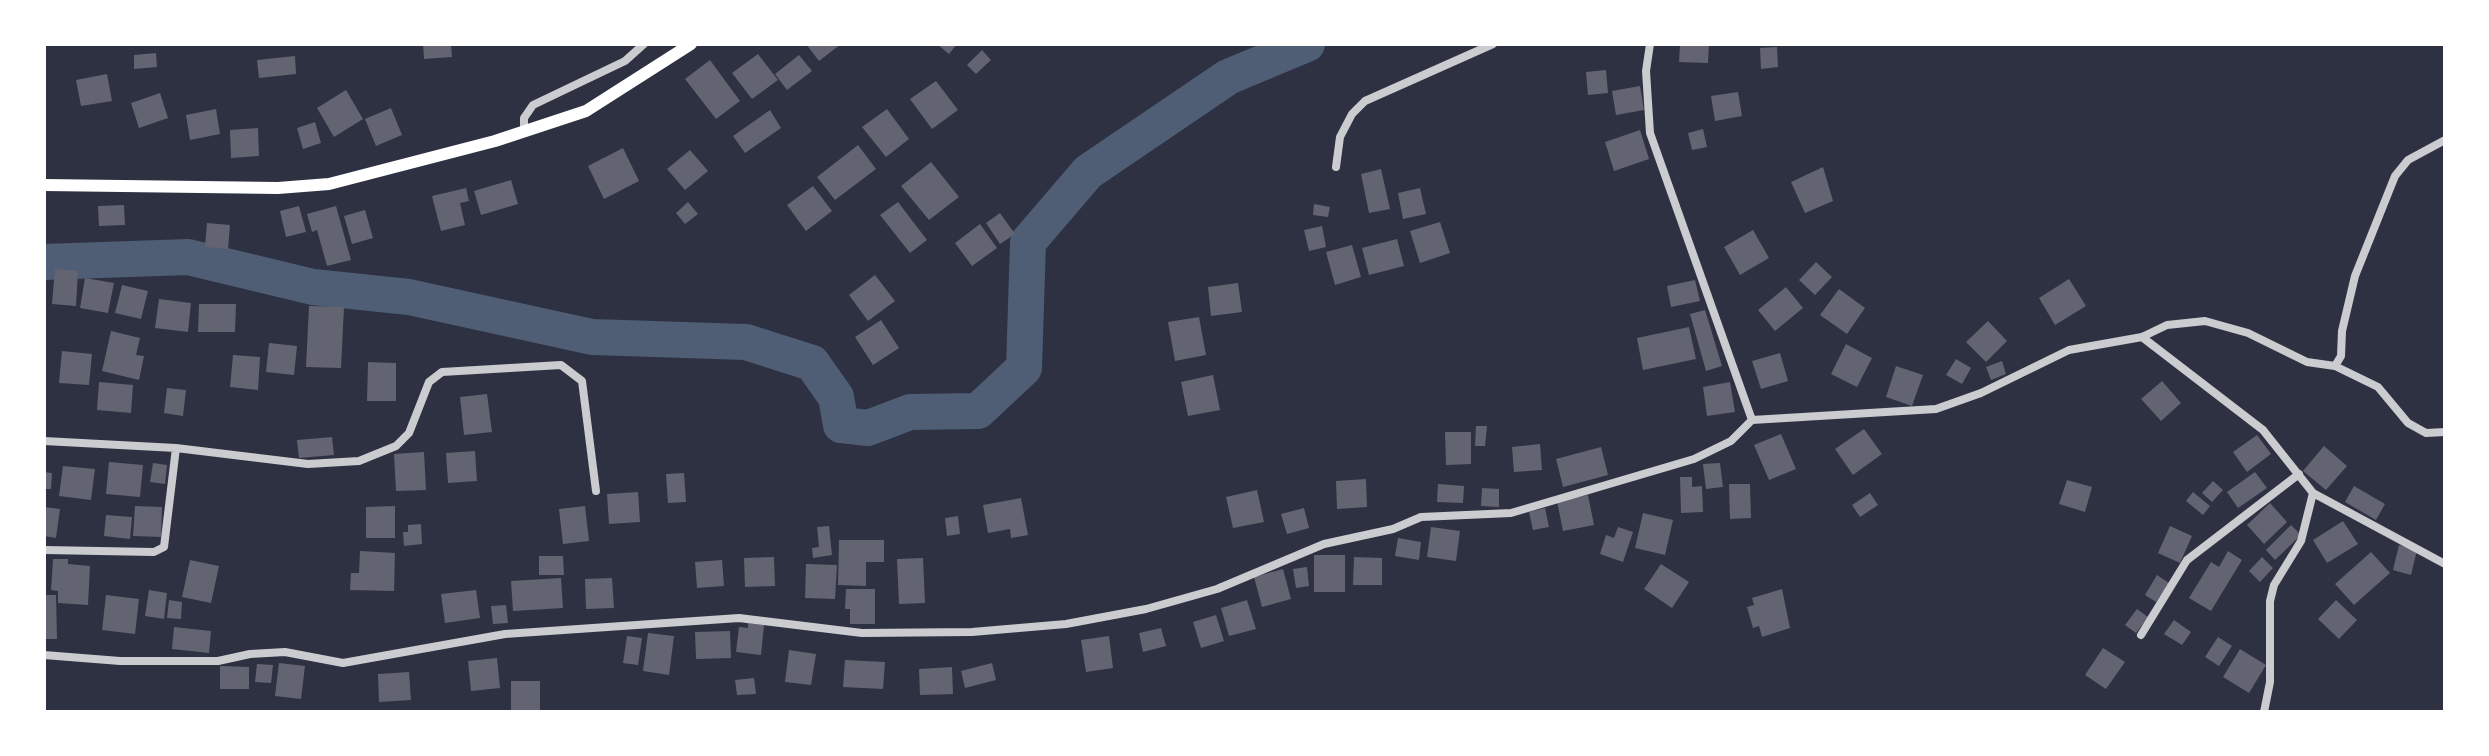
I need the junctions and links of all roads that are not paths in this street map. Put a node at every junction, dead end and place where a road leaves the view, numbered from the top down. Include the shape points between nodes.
1 (644, 44) edge
2 (691, 44) edge
3 (1493, 44) edge
4 (1650, 44) edge
5 (524, 131) junction
6 (2445, 140) edge
7 (1336, 167) dead end
8 (44, 185) edge
9 (2142, 337) junction
10 (2335, 366) junction
11 (1752, 420) junction
12 (2445, 432) edge
13 (44, 441) edge
14 (176, 448) junction
15 (2299, 474) junction
16 (596, 491) dead end
17 (2313, 493) junction
18 (44, 550) edge
19 (2445, 564) edge
20 (2141, 635) dead end
21 (44, 655) edge
22 (2264, 712) edge

1 - 5 street via 625,61 533,105 524,118
2 - 5 main road via 586,111
3 - 7 street via 1365,101 1340,137
4 - 11 street via 1650,133
5 - 8 main road via 329,184
6 - 10 street via 2408,160 2395,176 2355,276
9 - 10 street via 2167,325 2205,321 2248,333 2307,362
9 - 11 street via 2069,350 1936,409
9 - 15 street via 2263,430
10 - 12 street via 2378,387 2408,423 2426,433
11 - 21 street via 1731,441 1694,459 1511,513 1421,517 1393,529 1324,544 1217,589 1066,624 862,633 739,618 505,634 343,663 285,652 218,661
13 - 14 street
14 - 16 street via 293,463 359,461 396,446 409,433 429,382 442,372 561,365 582,381
14 - 18 street via 164,547 154,552
15 - 17 street
15 - 20 street via 2187,560
17 - 19 street
17 - 22 street via 2301,541 2270,601 2270,682

